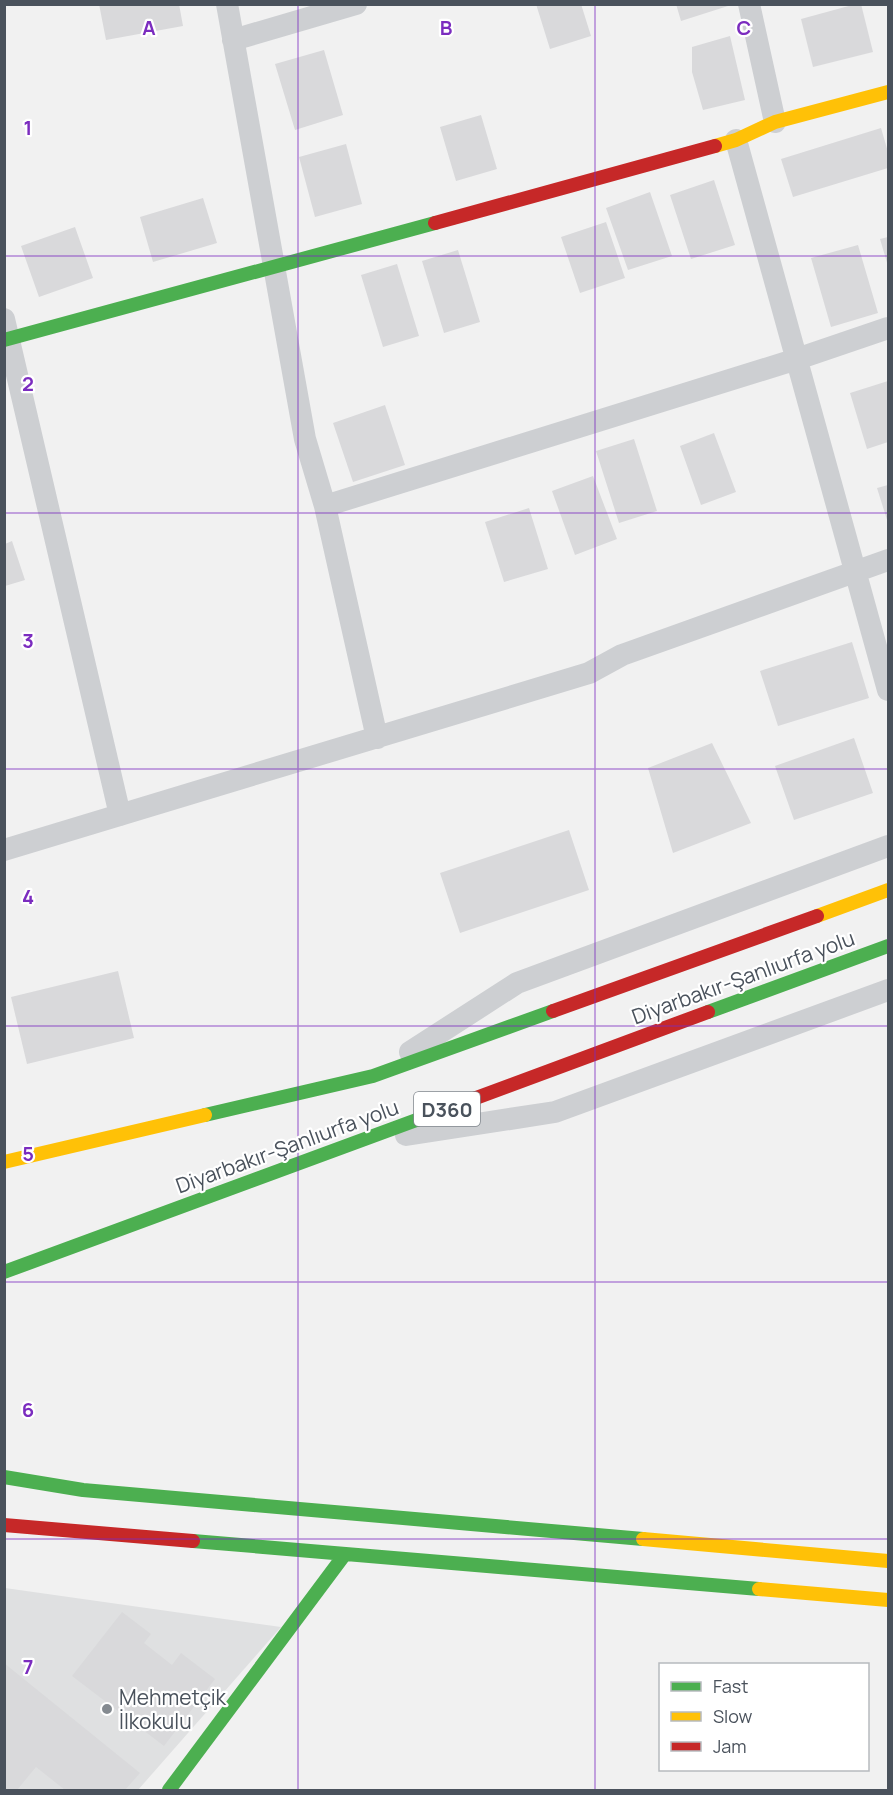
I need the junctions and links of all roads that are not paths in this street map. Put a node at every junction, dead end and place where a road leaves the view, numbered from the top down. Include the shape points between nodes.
1 (227, 4) edge
2 (357, 4) edge
3 (749, 4) edge
4 (233, 40) junction
5 (888, 92) edge
6 (775, 122) junction
7 (736, 140) junction
8 (276, 266) junction
9 (888, 328) edge
10 (6, 332) edge
11 (797, 359) junction
12 (325, 506) junction
13 (888, 560) edge
14 (856, 571) junction
15 (888, 690) edge
16 (377, 738) junction
17 (120, 815) junction
18 (888, 846) edge
19 (4, 850) edge
20 (888, 891) edge
21 (888, 946) edge
22 (888, 990) edge
23 (373, 1076) junction
24 (356, 1143) junction
25 (4, 1162) edge
26 (4, 1272) edge
27 (4, 1477) edge
28 (4, 1525) edge
29 (345, 1554) junction
30 (888, 1561) edge
31 (888, 1600) edge
32 (169, 1791) edge

1 - 4 street
2 - 4 street
3 - 6 street
4 - 8 street
5 - 6 main road
6 - 7 main road
7 - 8 main road
7 - 11 street
8 - 10 main road via 95,317
8 - 12 street via 305,439
9 - 11 street
10 - 17 street
11 - 12 street
11 - 14 street
12 - 16 street
13 - 14 street
14 - 15 street
14 - 16 street via 622,655 589,673
16 - 17 street
17 - 19 street
18 - 23 street via 517,983
20 - 23 main road, Diyarbakır-Şanlıurfa yolu / D360
21 - 24 main road, Diyarbakır-Şanlıurfa yolu / D360
22 - 24 street via 555,1112
23 - 25 main road, Diyarbakır-Şanlıurfa yolu / D360
24 - 26 main road, Diyarbakır-Şanlıurfa yolu / D360
27 - 30 main road via 83,1490
28 - 29 main road
29 - 31 main road
29 - 32 main road

